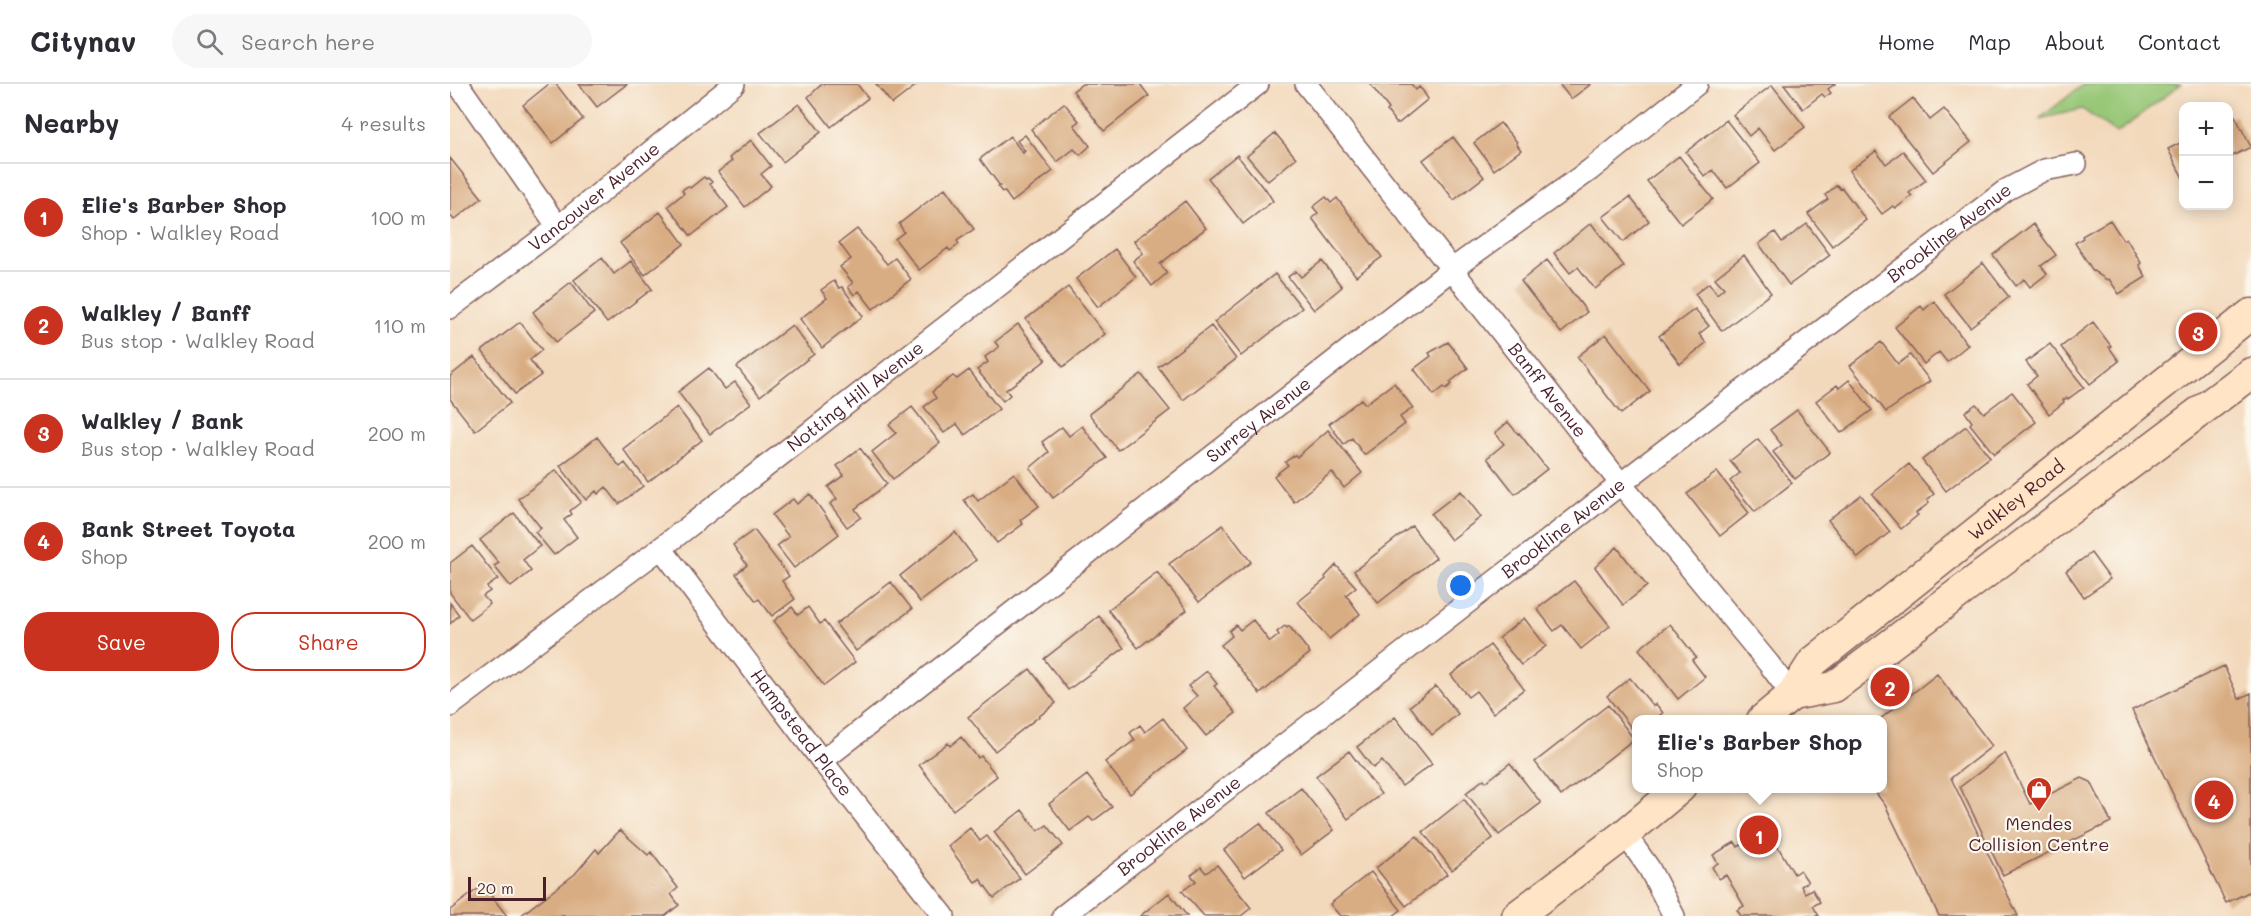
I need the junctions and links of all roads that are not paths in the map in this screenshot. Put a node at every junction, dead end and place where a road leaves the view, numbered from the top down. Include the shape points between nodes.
1 (458, 84) edge
2 (734, 84) edge
3 (1258, 84) edge
4 (1306, 84) edge
5 (1697, 84) edge
6 (2076, 164) dead end
7 (558, 226) junction
8 (1451, 270) junction
9 (450, 308) edge
10 (2251, 314) edge
11 (2251, 373) edge
12 (1621, 484) junction
13 (661, 548) junction
14 (1792, 695) junction
15 (450, 706) edge
16 (1768, 715) edge
17 (822, 761) junction
18 (1675, 793) edge
19 (1625, 834) junction
20 (944, 916) edge
21 (1063, 916) edge
22 (1517, 916) edge
23 (1674, 916) edge

1 - 7 street
2 - 7 street, Vancouver Avenue
3 - 13 street, Notting Hill Avenue
4 - 8 street, Banff Avenue
5 - 8 street, Surrey Avenue via 1590,170
6 - 12 street, Brookline Avenue via 2044,170 2006,190
7 - 9 street, Vancouver Avenue
8 - 12 street, Banff Avenue
8 - 17 street, Surrey Avenue
10 - 14 main road, Walkley Road via 1812,662
11 - 14 main road, Walkley Road via 1834,687
12 - 14 street, Banff Avenue
12 - 21 street, Brookline Avenue
13 - 15 street, Notting Hill Avenue
13 - 17 street, Hampstead Place
14 - 16 main road, Walkley Road
17 - 20 street, Hampstead Place
18 - 19 main road
19 - 22 main road
19 - 23 street via 1649,868

